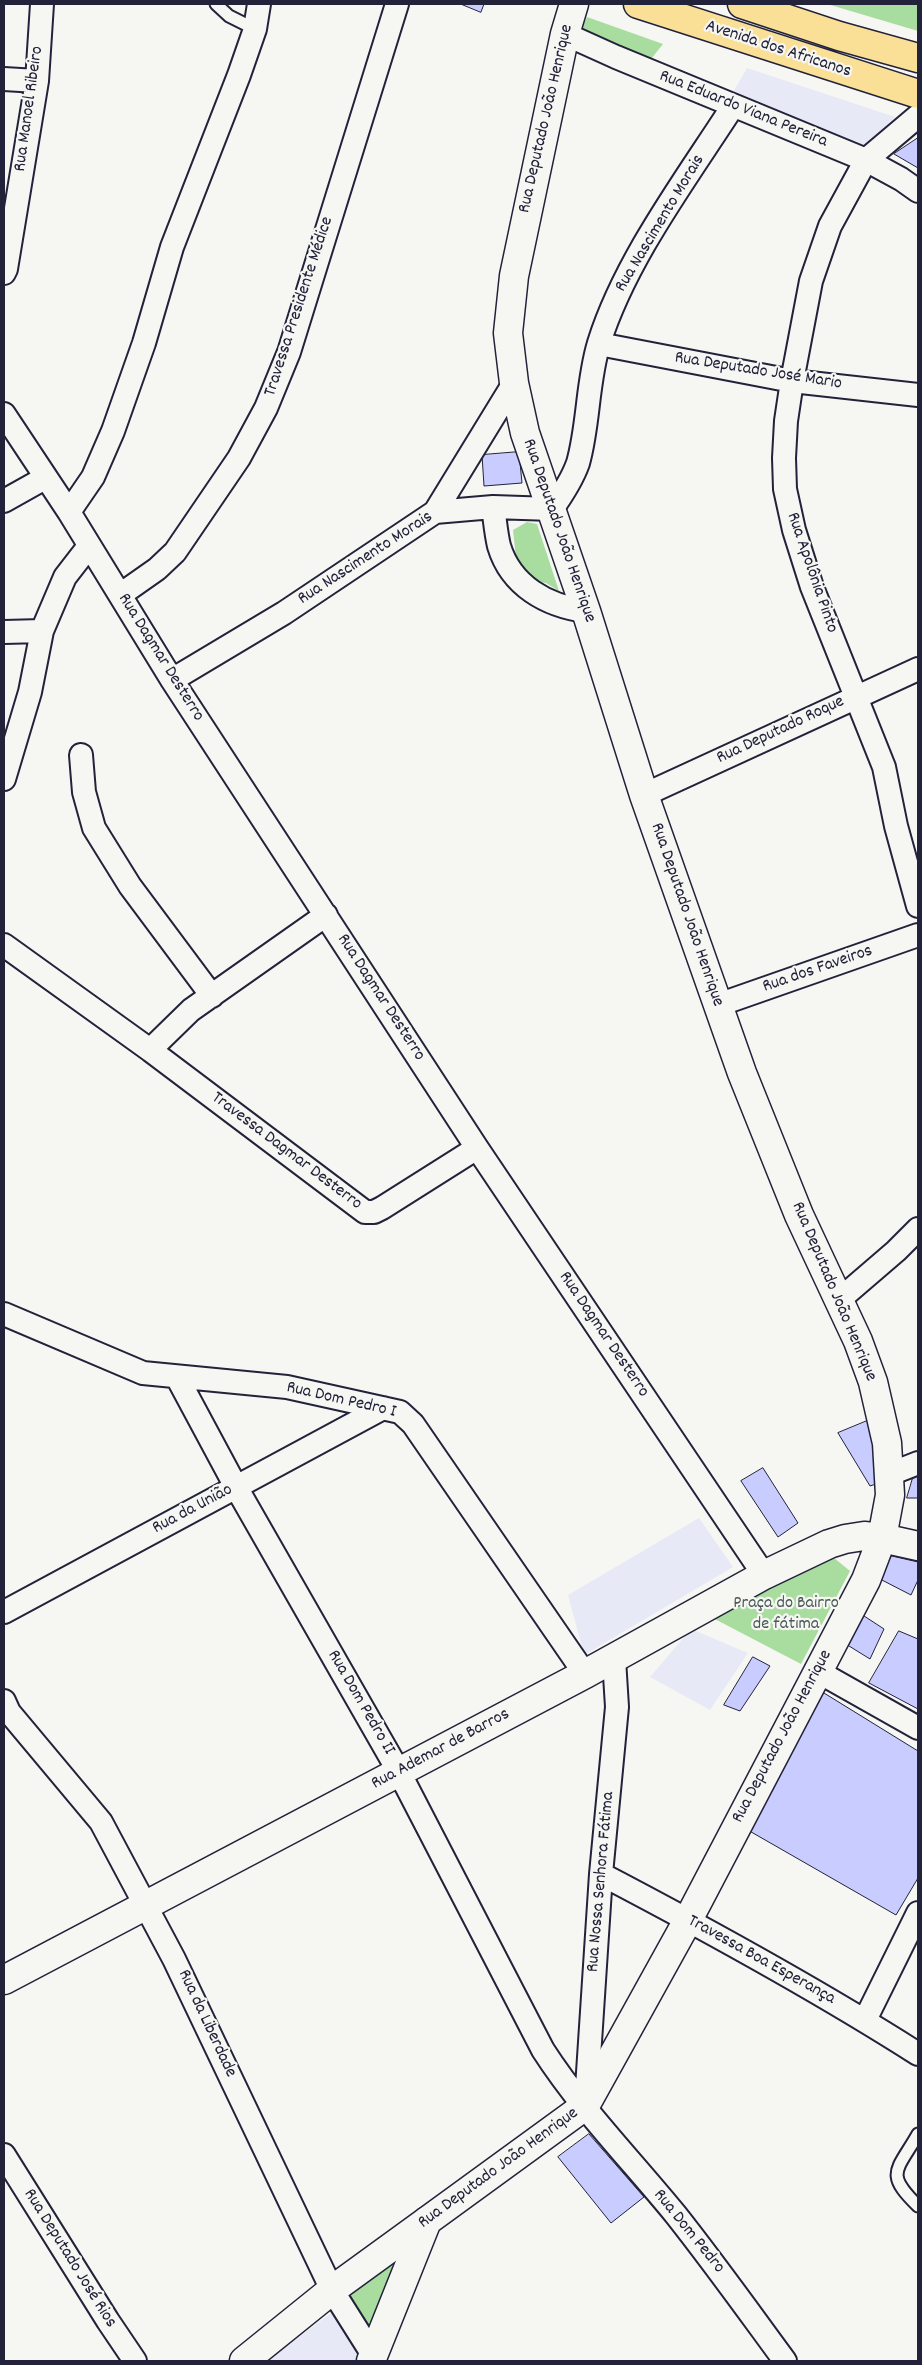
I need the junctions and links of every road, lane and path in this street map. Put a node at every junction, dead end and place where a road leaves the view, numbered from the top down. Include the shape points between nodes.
1 (42, 4) edge
2 (216, 4) edge
3 (259, 4) edge
4 (397, 4) edge
5 (574, 4) edge
6 (638, 4) edge
7 (742, 4) edge
8 (255, 29) junction
9 (565, 34) junction
10 (918, 58) edge
11 (4, 79) edge
12 (37, 81) junction
13 (918, 94) edge
14 (733, 106) junction
15 (918, 116) edge
16 (866, 160) junction
17 (918, 191) edge
18 (9, 218) edge
19 (4, 273) edge
20 (599, 344) junction
21 (792, 381) junction
22 (514, 383) junction
23 (918, 395) edge
24 (4, 414) edge
25 (45, 478) junction
26 (4, 501) edge
27 (494, 508) junction
28 (552, 509) junction
29 (69, 512) junction
30 (435, 512) junction
31 (89, 546) junction
32 (120, 594) junction
33 (586, 611) junction
34 (42, 631) junction
35 (4, 632) edge
36 (918, 669) edge
37 (172, 680) junction
38 (857, 696) junction
39 (81, 755) dead end
40 (4, 779) edge
41 (644, 795) junction
42 (918, 906) edge
43 (326, 915) junction
44 (918, 935) edge
45 (4, 945) edge
46 (212, 996) junction
47 (718, 1005) junction
48 (150, 1050) junction
49 (477, 1148) junction
50 (918, 1229) edge
51 (838, 1300) junction
52 (4, 1314) edge
53 (177, 1377) junction
54 (382, 1408) junction
55 (918, 1463) edge
56 (890, 1474) junction
57 (236, 1487) junction
58 (882, 1538) junction
59 (918, 1546) edge
60 (764, 1575) junction
61 (4, 1612) edge
62 (614, 1659) junction
63 (816, 1671) junction
64 (585, 1674) junction
65 (6, 1707) edge
66 (918, 1728) edge
67 (399, 1772) junction
68 (600, 1874) junction
69 (147, 1904) junction
70 (918, 1913) edge
71 (688, 1920) junction
72 (4, 1980) edge
73 (865, 2020) junction
74 (918, 2054) edge
75 (585, 2106) junction
76 (918, 2134) edge
77 (4, 2155) edge
78 (918, 2206) edge
79 (427, 2221) junction
80 (332, 2290) junction
81 (372, 2358) edge
82 (135, 2361) edge
83 (244, 2361) edge
84 (785, 2361) edge

1 - 12 street, Rua Manoel Ribeiro
2 - 8 lane via 228,16
3 - 8 street
4 - 32 street, Travessa Presidente Médice via 289,352 266,408 239,458 175,552
5 - 9 main road, Rua Deputado João Henrique
6 - 13 main road, Avenida dos Africanos
7 - 10 main road, Avenida dos Africanos
8 - 29 street via 172,248 144,343 113,431 93,477
9 - 14 street, Rua Eduardo Viana Pereira
9 - 22 main road, Rua Deputado João Henrique via 514,276 508,333
11 - 12 street
12 - 18 street, Rua Manoel Ribeiro
14 - 16 street, Rua Eduardo Viana Pereira
14 - 20 street, Rua Nascimento Morais via 644,247 619,294
15 - 16 street, Rua Apolônia Pinto
16 - 17 street, Rua Eduardo Viana Pereira
16 - 21 street, Rua Apolônia Pinto via 830,226 811,281
18 - 19 street, Rua Manoel Ribeiro
20 - 21 street, Rua Deputado José Mario
20 - 28 street, Rua Nascimento Morais via 578,463 568,486
21 - 23 street, Rua Deputado José Mario
21 - 38 street, Rua Apolônia Pinto via 786,421 785,489 812,587
22 - 28 main road, Rua Deputado João Henrique via 525,433
22 - 30 street
24 - 25 street, Rua Dagmar Desterro
25 - 26 street
25 - 29 street, Rua Dagmar Desterro
27 - 28 street, Rua Nascimento Morais
27 - 30 street, Rua Nascimento Morais
27 - 33 street via 499,546 511,571 524,586 543,600 564,608
28 - 33 main road, Rua Deputado João Henrique
29 - 31 street, Rua Dagmar Desterro
30 - 37 street, Rua Nascimento Morais via 284,613
31 - 32 street, Rua Dagmar Desterro
31 - 34 street via 65,577
32 - 37 street, Rua Dagmar Desterro
33 - 41 main road, Rua Deputado João Henrique
34 - 35 street
34 - 40 street via 30,692
36 - 38 street, Rua Deputado Roque
37 - 43 street, Rua Dagmar Desterro
38 - 41 street, Rua Deputado Roque
38 - 42 street, Rua Apolônia Pinto via 884,767
39 - 46 street via 84,792 94,828 130,886
41 - 47 main road, Rua Deputado João Henrique
43 - 46 street
43 - 49 street, Rua Dagmar Desterro
44 - 47 street, Rua dos Faveiros
45 - 48 street, Travessa Dagmar Desterro
46 - 48 street via 191,1010
47 - 51 main road, Rua Deputado João Henrique via 799,1216
48 - 49 street, Travessa Dagmar Desterro via 365,1212 382,1208
49 - 60 street, Rua Dagmar Desterro
50 - 51 street
51 - 56 main road, Rua Deputado João Henrique via 873,1382 883,1420
52 - 53 street, Rua Dom Pedro I via 144,1373
53 - 54 street, Rua Dom Pedro I via 286,1387
53 - 57 street, Rua Dom Pedro II
54 - 57 street, Rua da União
54 - 64 street, Rua Dom Pedro I via 400,1412 413,1424
55 - 56 street
56 - 58 main road, Rua Deputado João Henrique via 888,1513
57 - 61 street, Rua da União
57 - 67 street, Rua Dom Pedro II
58 - 59 main road, Rua Ademar de Barros
58 - 60 main road, Rua Ademar de Barros via 864,1536 829,1544
58 - 63 main road, Rua Deputado João Henrique via 866,1580
60 - 62 main road, Rua Ademar de Barros
62 - 64 main road, Rua Ademar de Barros
62 - 68 street, Rua Nossa Senhora Fátima via 617,1708
63 - 66 street
63 - 71 main road, Rua Deputado João Henrique
64 - 67 main road, Rua Ademar de Barros
65 - 69 street, Rua da Liberdade via 101,1822
67 - 69 main road, Rua Ademar de Barros
67 - 75 street, Rua Dom Pedro II via 543,2050
68 - 71 street, Travessa Boa Esperança
68 - 75 street, Rua Nossa Senhora Fátima
69 - 72 main road, Rua Ademar de Barros
69 - 80 street, Rua da Liberdade
70 - 73 street
71 - 73 street, Travessa Boa Esperança
71 - 75 main road, Rua Deputado João Henrique
73 - 74 street, Travessa Boa Esperança
75 - 79 main road, Rua Deputado João Henrique
75 - 84 street, Rua Dom Pedro via 721,2273
76 - 78 lane via 898,2168 896,2180
77 - 82 street, Rua Deputado José Rios
79 - 80 main road, Rua Deputado João Henrique
79 - 81 main road
80 - 81 street, Rua da Liberdade
80 - 83 main road, Rua Deputado João Henrique

